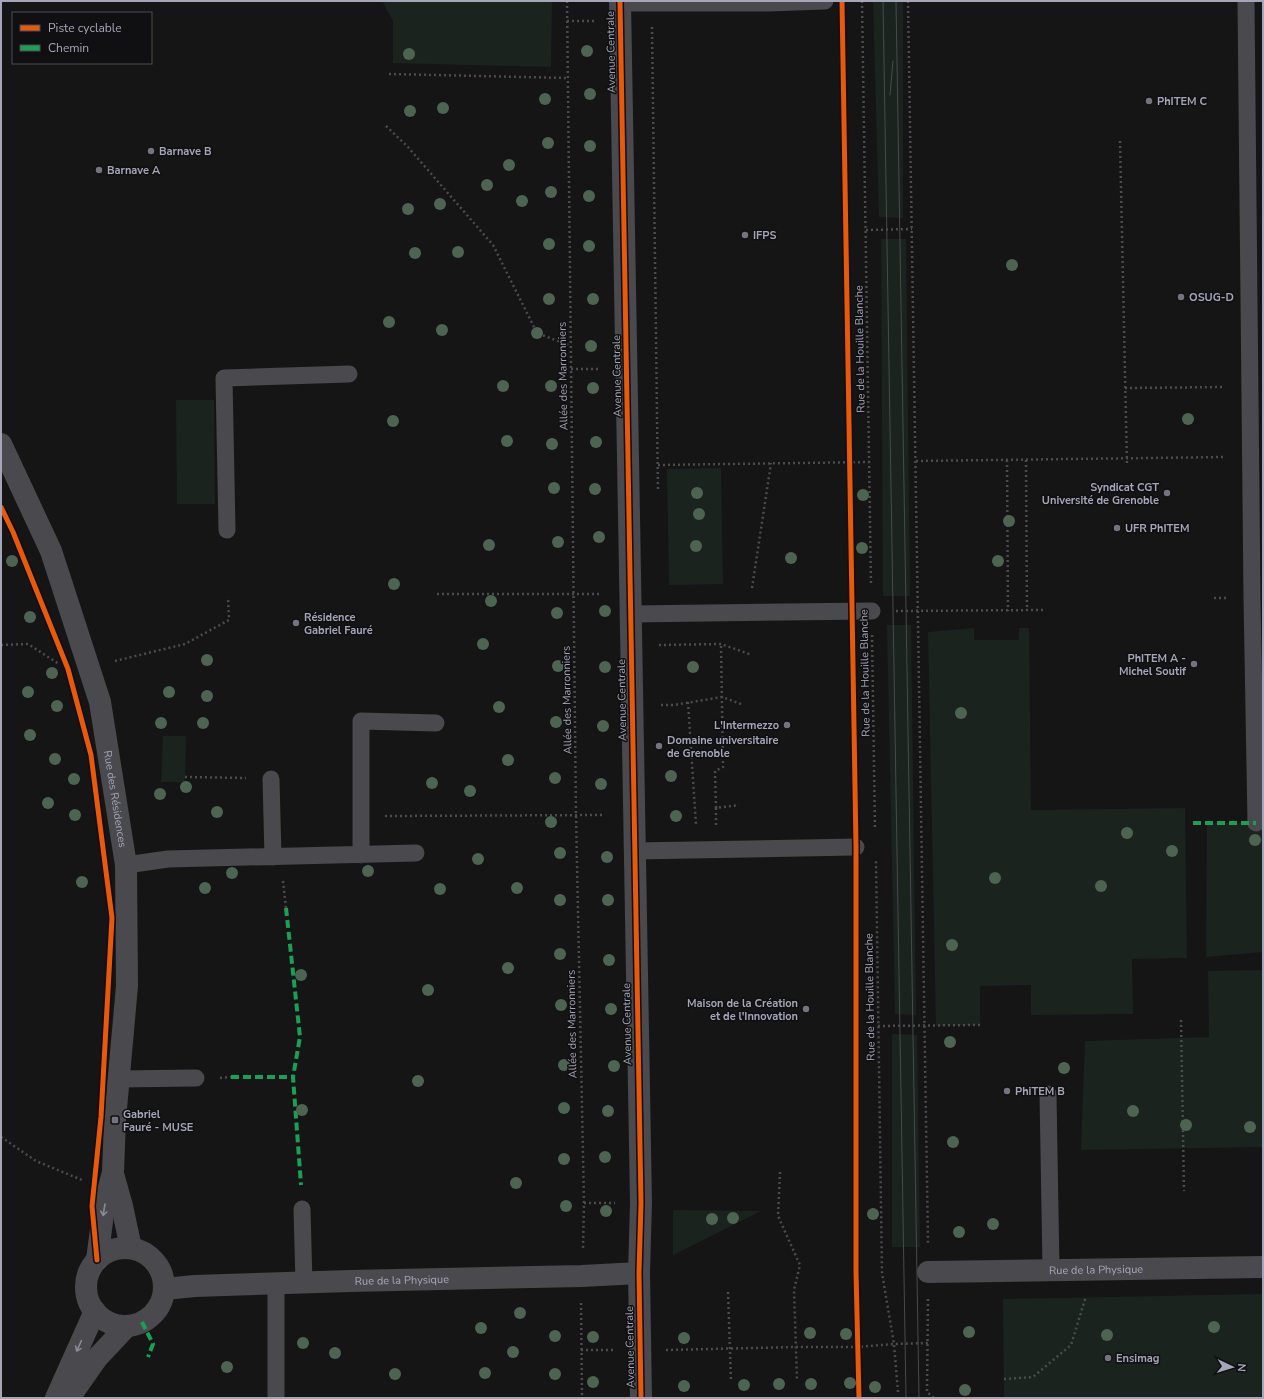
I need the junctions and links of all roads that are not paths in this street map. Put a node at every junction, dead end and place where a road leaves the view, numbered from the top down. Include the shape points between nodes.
1 (825, 1) edge
2 (1246, 1) edge
3 (620, 2) edge
4 (349, 374) dead end
5 (1, 444) edge
6 (226, 530) dead end
7 (872, 611) road end
8 (631, 614) junction
9 (436, 723) dead end
10 (271, 779) road end
11 (1256, 823) dead end
12 (856, 848) dead end
13 (634, 851) junction
14 (416, 853) dead end
15 (361, 855) junction
16 (273, 857) junction
17 (126, 864) junction
18 (196, 1078) dead end
19 (119, 1079) junction
20 (1048, 1094) dead end
21 (113, 1172) junction
22 (302, 1209) dead end
23 (131, 1248) junction
24 (97, 1260) junction
25 (1263, 1268) edge
26 (1051, 1270) junction
27 (928, 1272) road end
28 (639, 1273) junction
29 (304, 1282) junction
30 (276, 1283) junction
31 (164, 1289) junction
32 (95, 1311) junction
33 (128, 1326) junction
34 (56, 1398) edge
35 (69, 1398) edge
36 (276, 1398) edge
37 (641, 1398) edge

1 - 3 lane
2 - 11 lane
3 - 8 street, Avenue Centrale
4 - 6 lane via 224,378
5 - 17 street, Rue des Résidences via 51,551 100,702
7 - 8 lane
8 - 13 street, Avenue Centrale
9 - 15 lane via 362,721
10 - 16 lane
12 - 13 lane
13 - 28 street, Avenue Centrale via 641,1203
14 - 15 lane
15 - 16 lane
16 - 17 lane via 168,859
17 - 19 street, Rue des Résidences via 127,986
18 - 19 lane
19 - 21 street, Rue des Résidences
20 - 26 lane
21 - 23 street, Rue des Résidences
21 -> 24 street, Rue des Résidences via 104,1206
22 - 29 lane
23 - 24 street via 107,1252
23 - 31 street via 152,1258 159,1267
24 - 32 street via 90,1270 86,1292
25 - 26 street, Rue de la Physique
26 - 27 street, Rue de la Physique
28 - 29 street, Rue de la Physique
28 - 37 street, Avenue Centrale
29 - 30 street, Rue de la Physique
30 - 31 street, Rue de la Physique
30 - 36 lane
31 - 33 street via 162,1299 151,1316
32 - 33 street via 105,1321
32 -> 34 street
33 - 35 street via 97,1358

